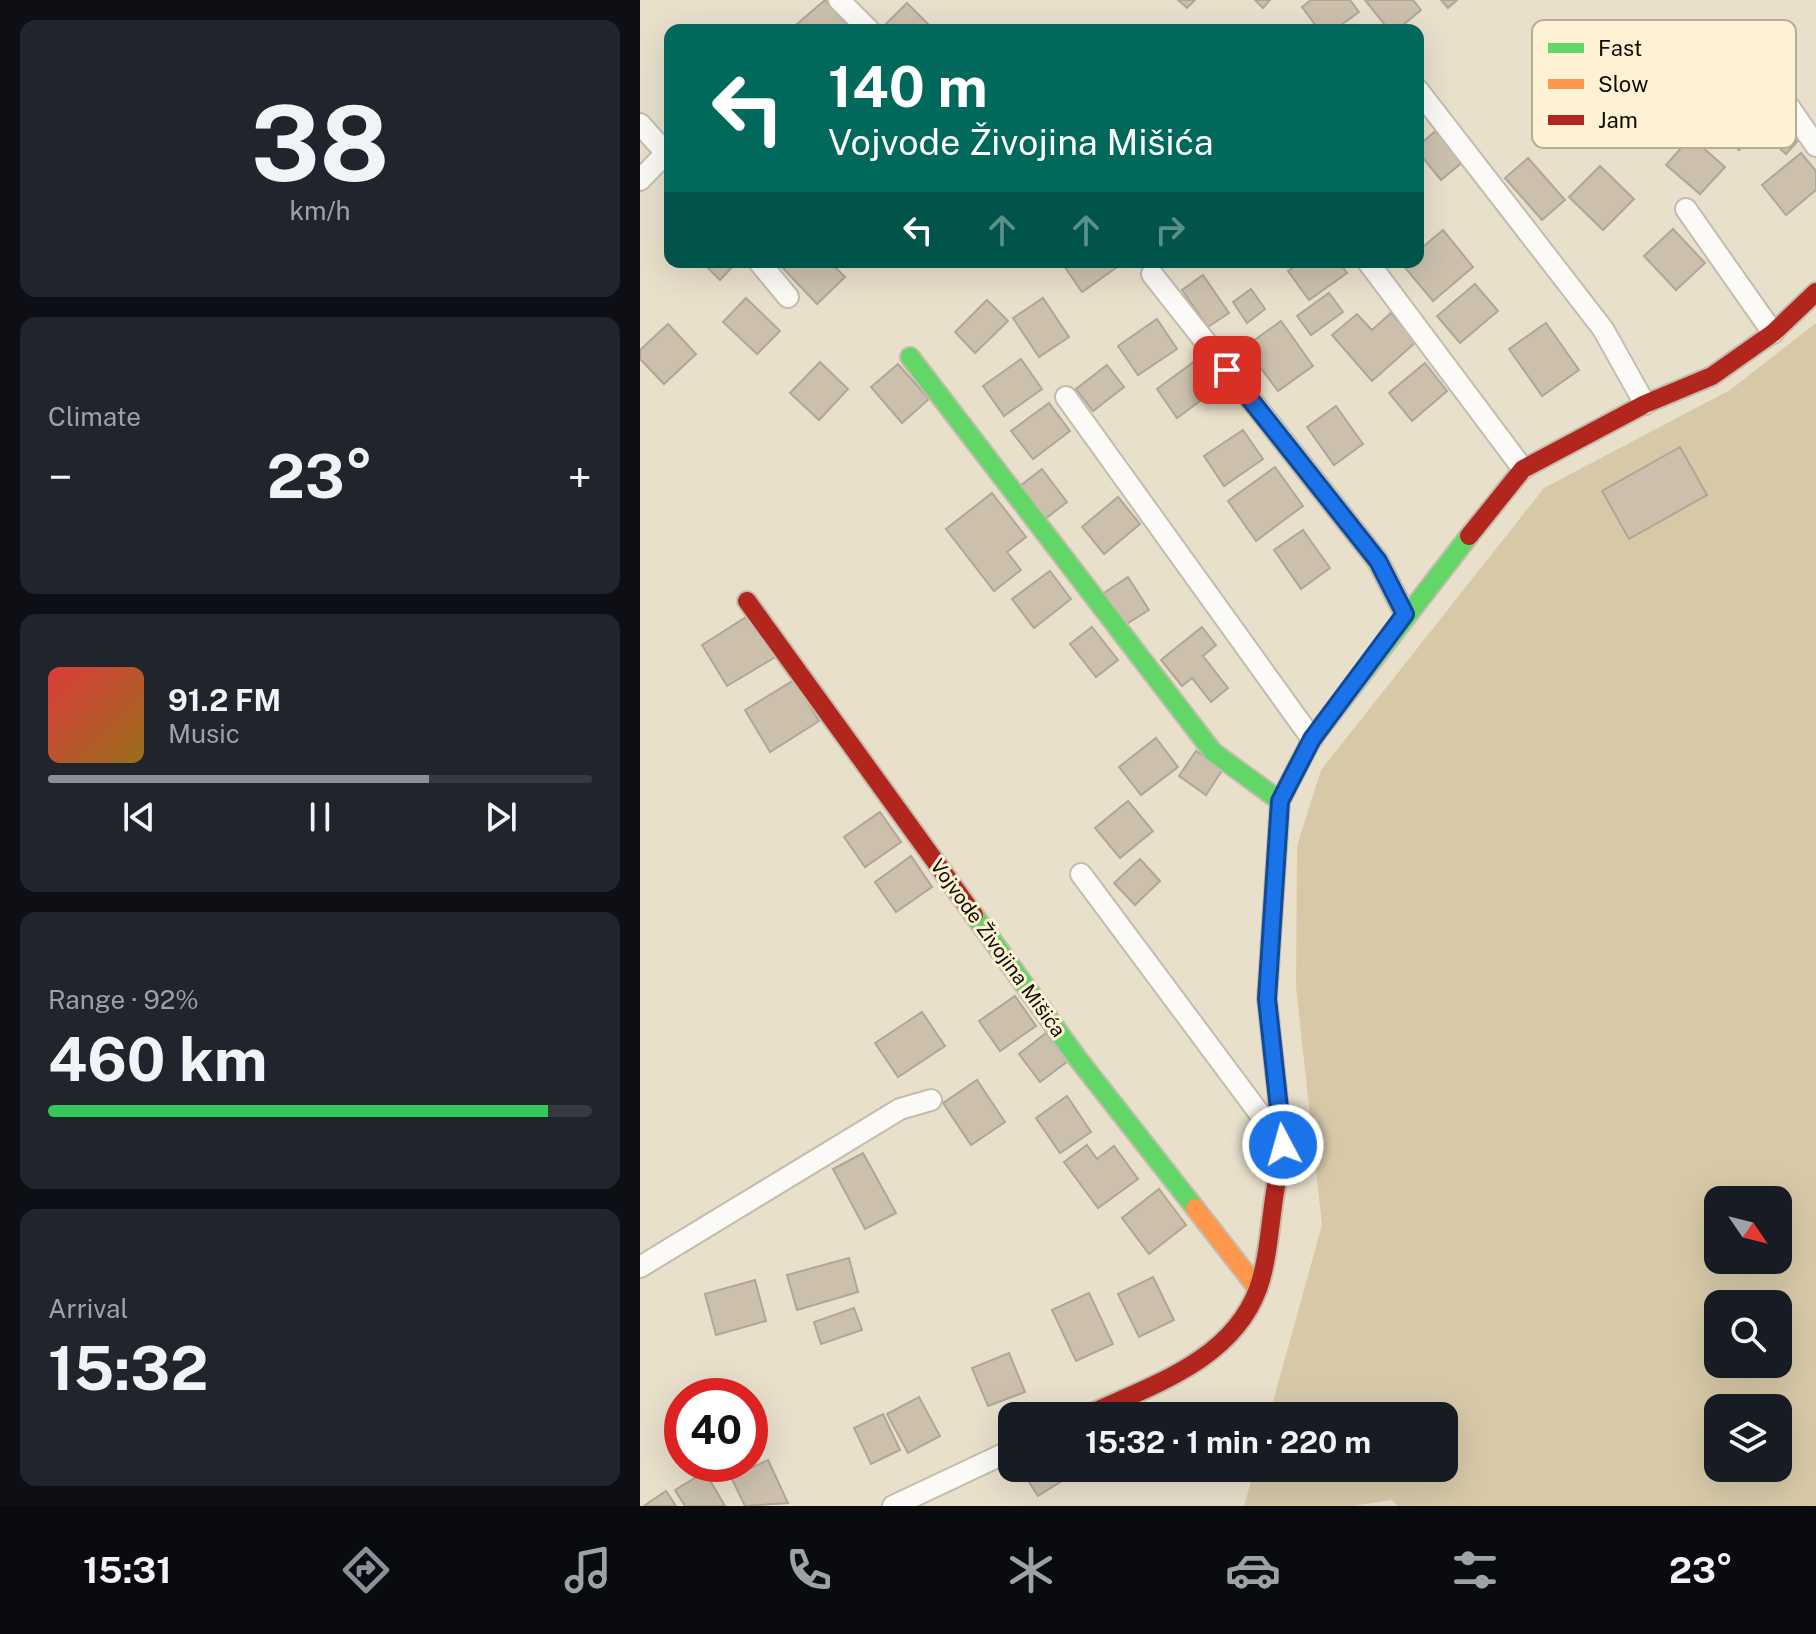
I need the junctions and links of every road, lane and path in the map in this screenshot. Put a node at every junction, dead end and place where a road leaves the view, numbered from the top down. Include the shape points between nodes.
1 (839, 0) edge
2 (863, 24) edge
3 (1424, 98) edge
4 (1796, 117) edge
5 (640, 124) edge
6 (1816, 146) edge
7 (664, 151) edge
8 (664, 159) edge
9 (640, 180) edge
10 (1686, 209) dead end
11 (764, 268) edge
12 (1372, 268) edge
13 (1152, 274) dead end
14 (1816, 292) edge
15 (788, 297) dead end
16 (1773, 333) junction
17 (910, 357) dead end
18 (1066, 397) dead end
19 (1645, 404) junction
20 (1523, 469) junction
21 (747, 601) dead end
22 (1405, 614) junction
23 (1312, 739) junction
24 (1280, 801) junction
25 (1081, 874) dead end
26 (931, 1100) dead end
27 (1283, 1145) junction
28 (640, 1267) edge
29 (1258, 1289) junction
30 (1115, 1402) edge
31 (998, 1457) edge
32 (893, 1506) edge

1 - 2 street
3 - 19 street via 1603,329
4 - 6 street
5 - 7 street
8 - 9 street
10 - 16 street
11 - 15 street
12 - 20 street
13 - 22 street via 1378,561
14 - 16 street
16 - 19 street via 1712,376
17 - 24 street via 1213,752
18 - 23 street
19 - 20 street
20 - 22 street
21 - 29 street, Vojvode Živojina Mišića via 1078,1059
22 - 23 street
23 - 24 street
24 - 27 street via 1267,999
25 - 27 street
26 - 28 street via 900,1109
27 - 29 street
29 - 30 street via 1231,1336 1194,1365
31 - 32 street

